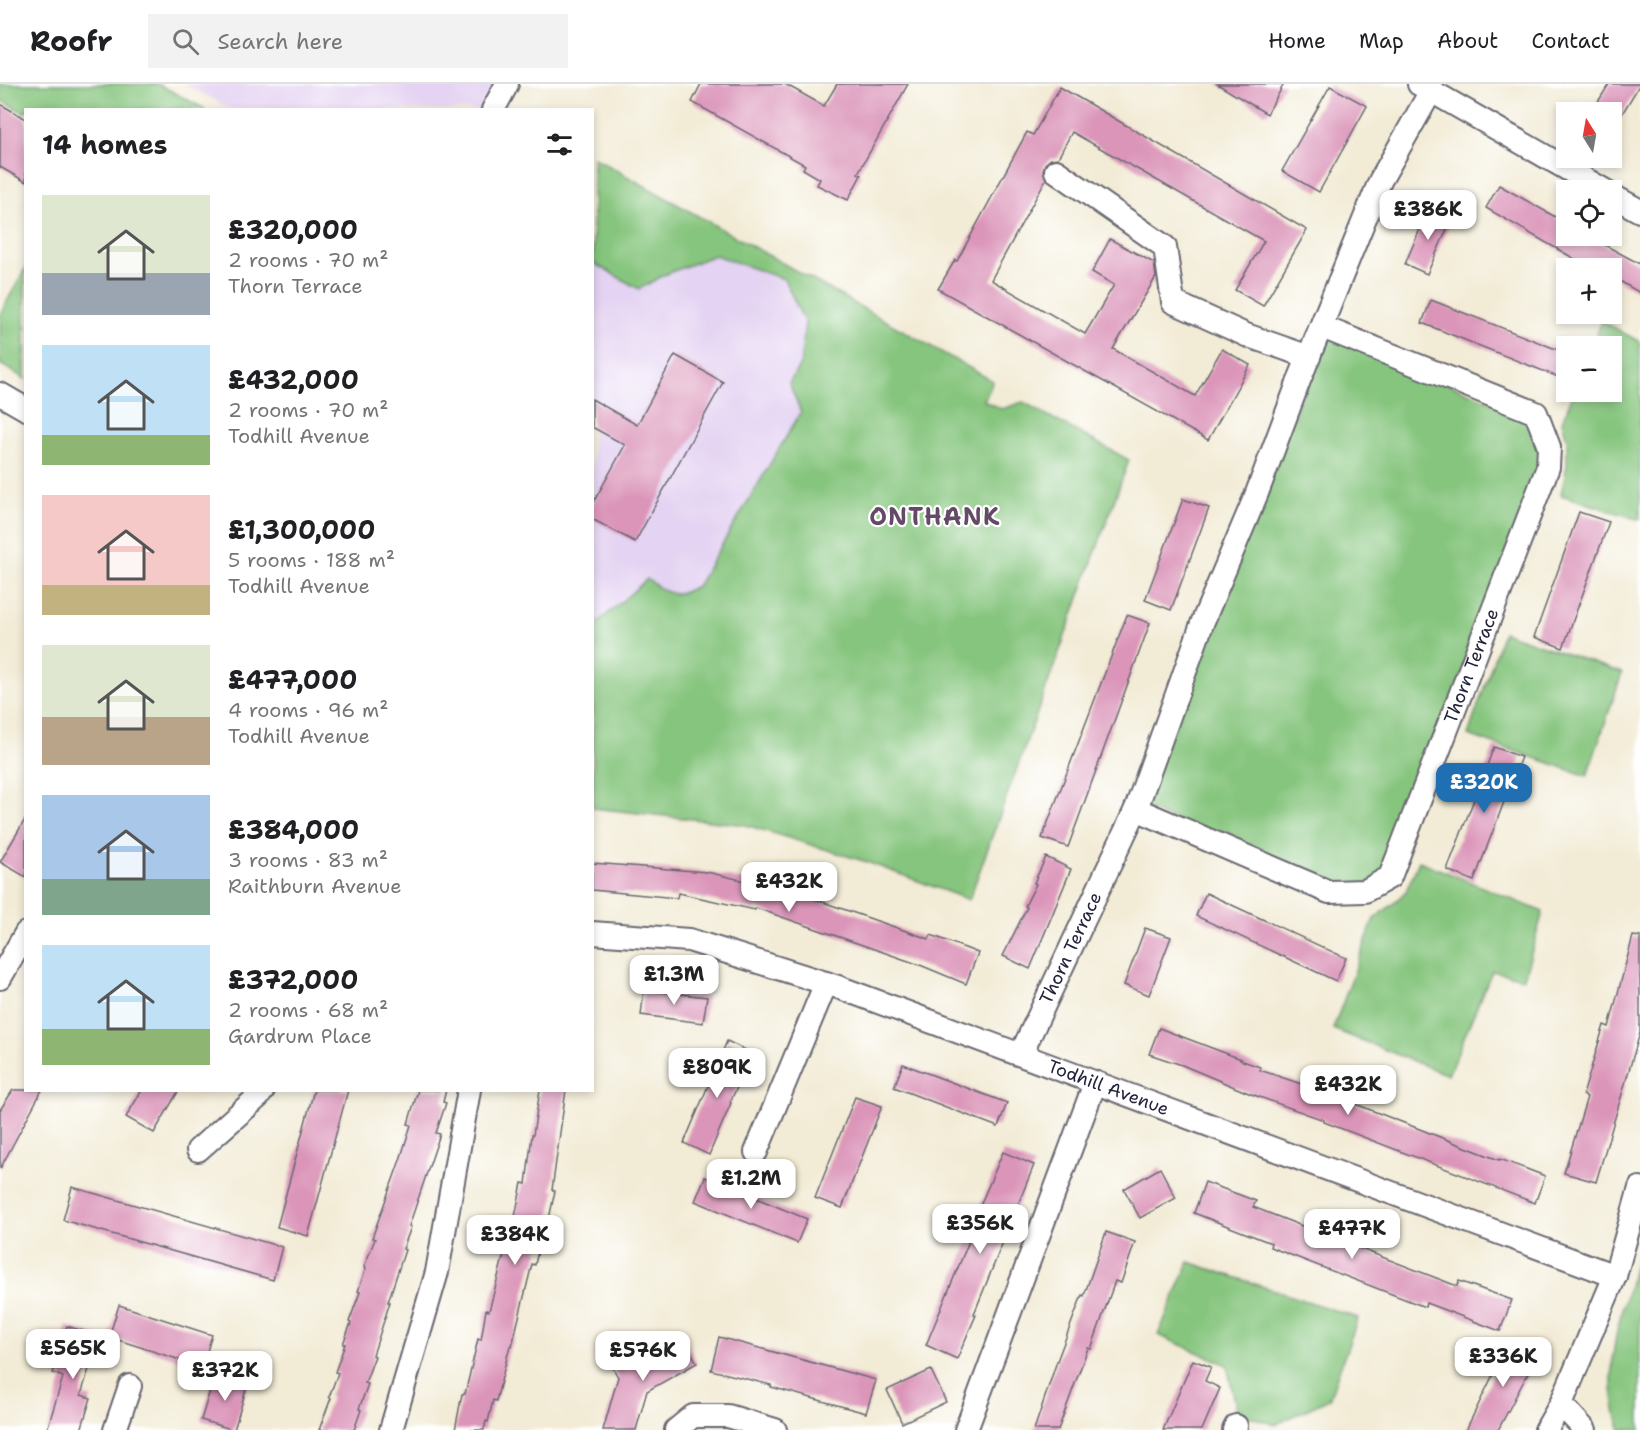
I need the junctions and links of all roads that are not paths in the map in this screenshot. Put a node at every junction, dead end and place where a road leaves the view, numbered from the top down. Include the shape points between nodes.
1 (507, 84) edge
2 (1425, 88) edge
3 (494, 108) edge
4 (1056, 171) dead end
5 (1586, 180) edge
6 (1622, 201) edge
7 (1640, 211) edge
8 (1322, 327) junction
9 (1309, 357) junction
10 (0, 394) edge
11 (24, 408) edge
12 (1136, 809) junction
13 (594, 933) edge
14 (24, 936) edge
15 (3, 966) edge
16 (826, 983) junction
17 (1021, 1054) junction
18 (1095, 1083) junction
19 (262, 1092) edge
20 (469, 1092) edge
21 (198, 1150) dead end
22 (756, 1152) dead end
23 (1640, 1188) edge
24 (1615, 1276) junction
25 (130, 1386) dead end
26 (1561, 1404) junction
27 (115, 1430) edge
28 (391, 1430) edge
29 (676, 1430) edge
30 (775, 1430) edge
31 (966, 1430) edge
32 (1546, 1430) edge
33 (1586, 1430) edge

1 - 3 street
2 - 5 street
2 - 8 street, Thorn Terrace via 1380,181
4 - 9 street via 1165,247 1173,302
6 - 7 street
8 - 9 street, Thorn Terrace
8 - 12 street, Thorn Terrace via 1536,413 1549,447 1548,467 1487,629 1390,877 1365,891 1329,892
9 - 12 street, Thorn Terrace via 1203,621
10 - 11 street
12 - 17 street, Thorn Terrace
13 - 16 street, Todhill Avenue via 689,940
14 - 15 street
16 - 17 street, Todhill Avenue
16 - 22 street
17 - 18 street, Todhill Avenue
18 - 24 street, Todhill Avenue
18 - 31 street
19 - 21 street
20 - 28 street via 437,1272
23 - 24 street
24 - 26 street
25 - 27 street
26 - 32 street
26 - 33 street
29 - 30 street via 693,1416 728,1416

